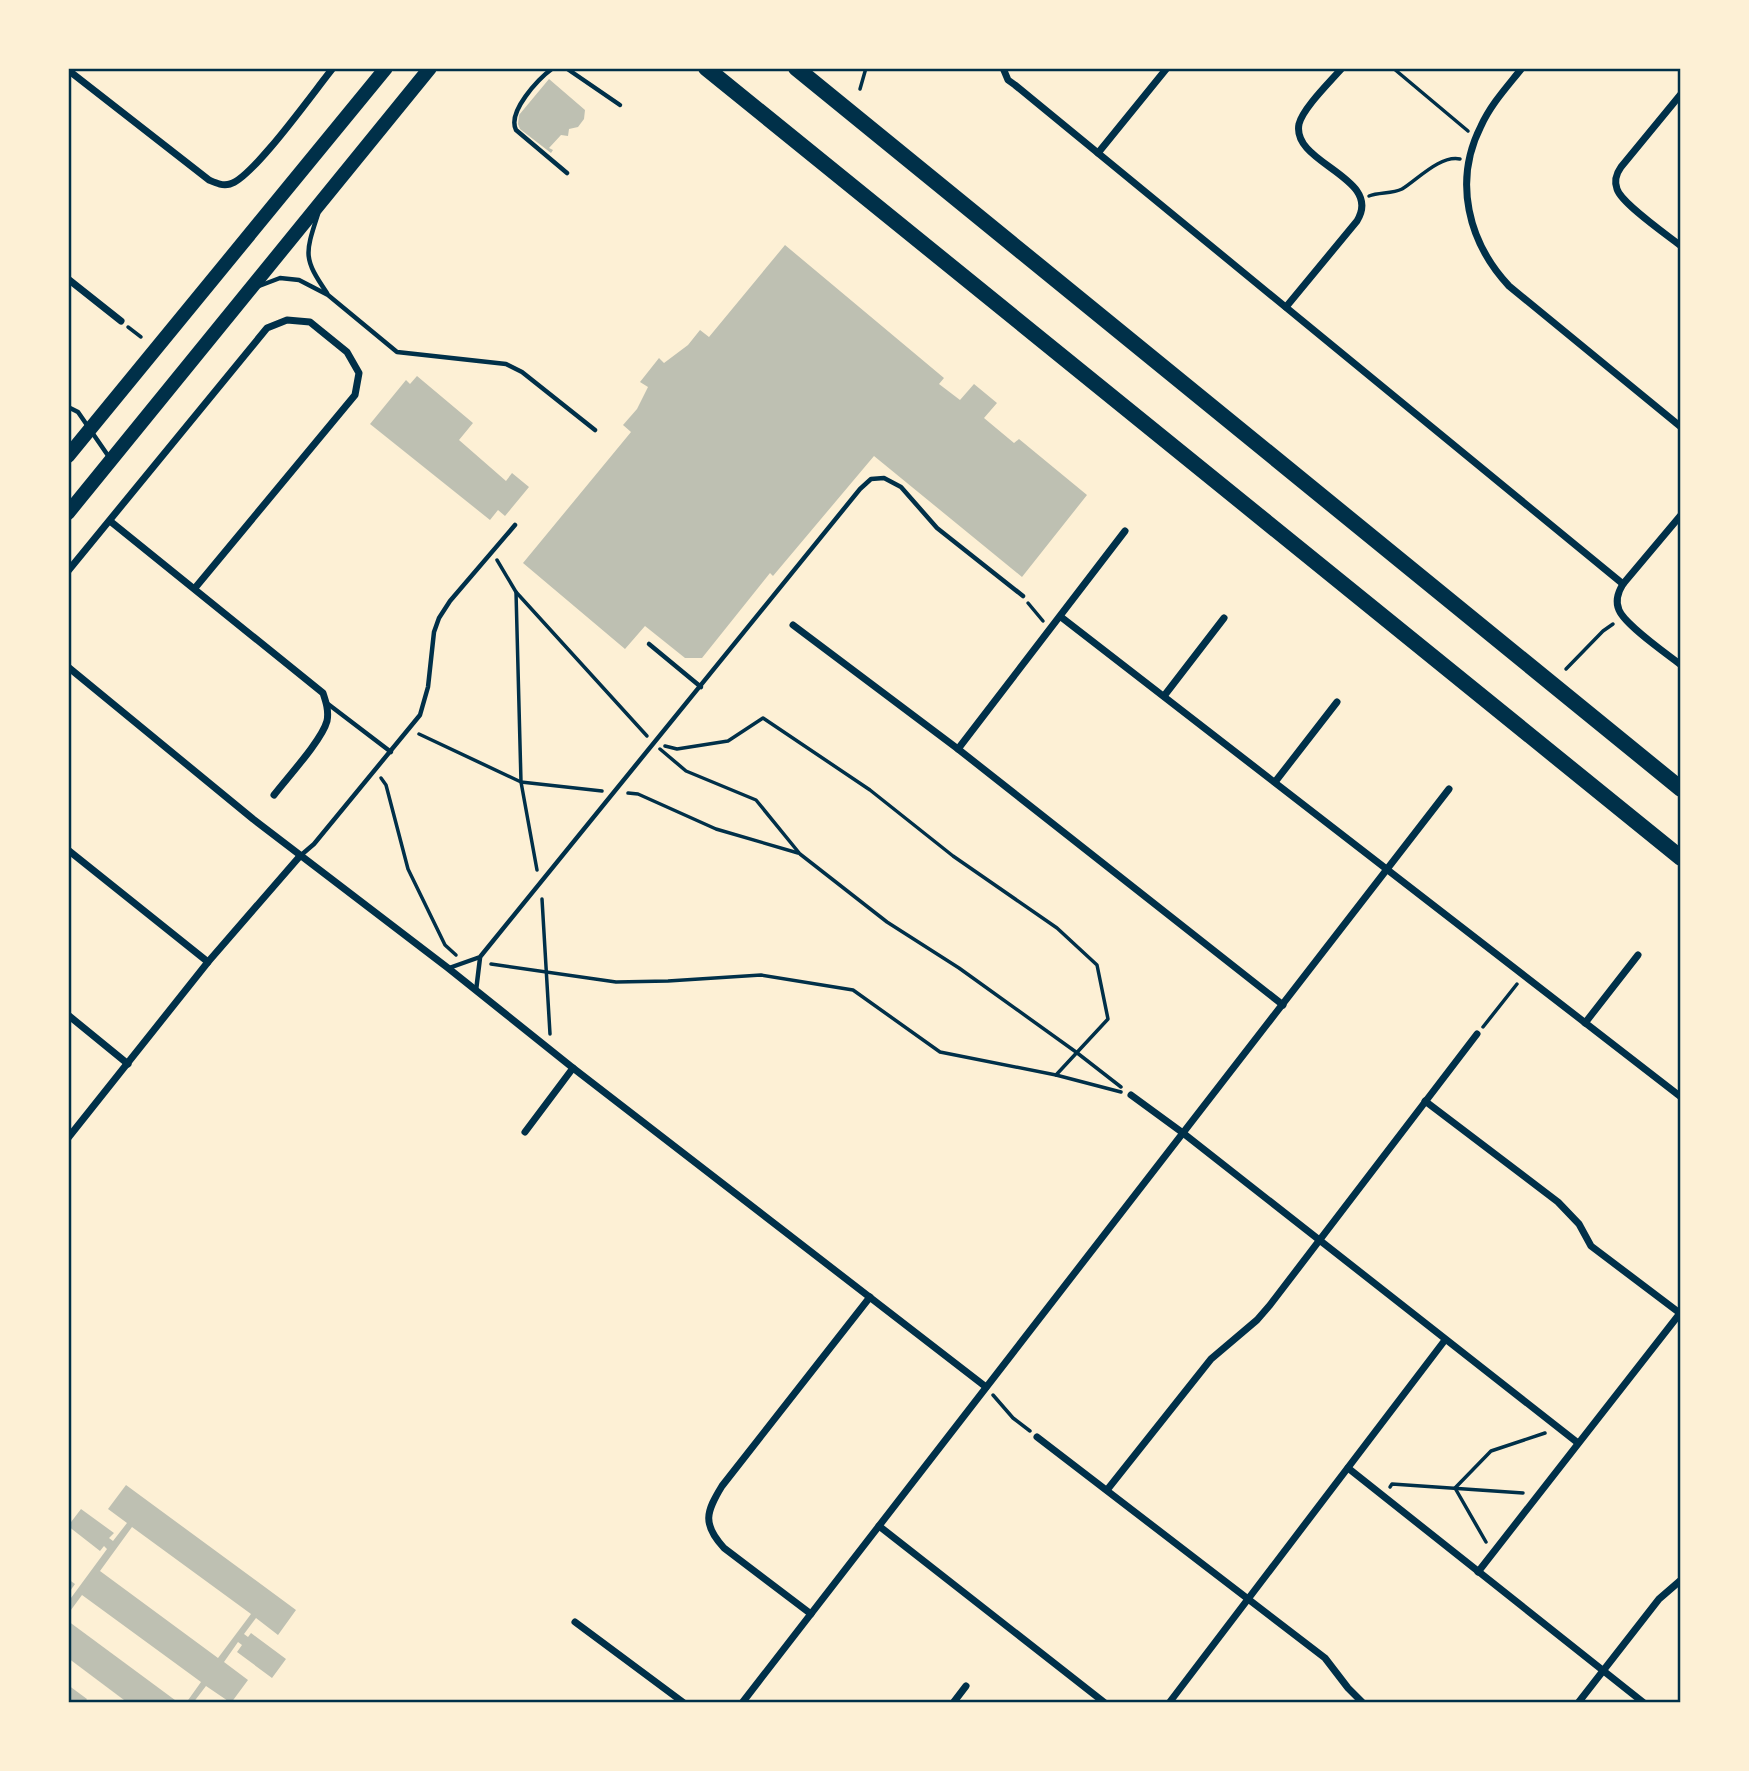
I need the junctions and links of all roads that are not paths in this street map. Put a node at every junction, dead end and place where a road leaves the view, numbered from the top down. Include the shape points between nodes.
1 (333, 68) edge
2 (386, 68) edge
3 (430, 68) edge
4 (553, 68) edge
5 (566, 68) edge
6 (706, 68) edge
7 (796, 68) edge
8 (1003, 68) edge
9 (1167, 68) edge
10 (1342, 68) edge
11 (1522, 68) edge
12 (68, 70) edge
13 (1681, 94) edge
14 (620, 105) dead end
15 (1098, 153) junction
16 (567, 173) dead end
17 (321, 203) junction
18 (1681, 246) edge
19 (68, 279) edge
20 (328, 295) junction
21 (238, 303) junction
22 (1286, 307) junction
23 (121, 321) dead end
24 (68, 407) edge
25 (1681, 427) edge
26 (91, 428) junction
27 (595, 430) dead end
28 (68, 456) edge
29 (111, 460) junction
30 (68, 513) edge
31 (1681, 516) edge
32 (110, 521) junction
33 (515, 525) dead end
34 (1125, 531) dead end
35 (68, 571) edge
36 (1623, 584) junction
37 (195, 588) junction
38 (1023, 596) road end
39 (1061, 617) junction
40 (1224, 618) dead end
41 (793, 625) dead end
42 (649, 644) dead end
43 (1681, 665) edge
44 (68, 667) edge
45 (701, 687) junction
46 (1164, 696) junction
47 (1337, 702) dead end
48 (327, 703) junction
49 (958, 749) junction
50 (391, 752) junction
51 (1275, 782) junction
52 (1449, 789) dead end
53 (1681, 789) edge
54 (274, 795) dead end
55 (68, 850) edge
56 (300, 856) junction
57 (1681, 858) edge
58 (1387, 869) junction
59 (1638, 956) dead end
60 (480, 957) junction
61 (208, 962) junction
62 (448, 968) junction
63 (476, 991) junction
64 (1283, 1004) junction
65 (68, 1015) edge
66 (1585, 1023) junction
67 (1477, 1034) road end
68 (128, 1064) junction
69 (573, 1068) junction
70 (1131, 1095) road end
71 (1681, 1097) edge
72 (1425, 1101) junction
73 (525, 1132) dead end
74 (1183, 1133) junction
75 (68, 1139) edge
76 (1318, 1241) junction
77 (870, 1297) junction
78 (1680, 1313) edge
79 (1445, 1340) junction
80 (986, 1387) junction
81 (1037, 1437) road end
82 (1578, 1443) junction
83 (1348, 1468) junction
84 (1107, 1490) junction
85 (878, 1525) junction
86 (1478, 1572) junction
87 (1681, 1580) edge
88 (1248, 1600) junction
89 (811, 1614) junction
90 (575, 1622) dead end
91 (1602, 1671) junction
92 (966, 1686) dead end
93 (684, 1703) edge
94 (742, 1703) edge
95 (953, 1703) edge
96 (1105, 1703) edge
97 (1169, 1703) edge
98 (1363, 1703) edge
99 (1578, 1703) edge
100 (1644, 1703) edge

1 - 12 street via 251,169 231,184 219,185
2 - 26 main road
3 - 17 main road
4 - 16 lane via 513,114 512,123
5 - 14 lane
6 - 57 main road
7 - 53 main road
8 - 15 street via 1009,80
9 - 15 street
10 - 22 street via 1306,112 1299,130 1306,147 1356,189 1362,211
11 - 25 street via 1489,111 1468,161 1466,193 1479,243 1509,286
13 - 18 street via 1621,167 1615,186 1621,198
15 - 22 street
17 - 20 lane via 308,257
17 - 21 main road
19 - 23 street
20 - 21 lane via 299,280 280,278 260,285
20 - 27 lane via 397,352 506,364
21 - 29 main road
22 - 36 street
24 - 26 lane
26 - 28 main road
26 - 29 lane
29 - 30 main road
31 - 36 street
32 - 35 street
32 - 37 street
32 - 37 street via 267,328 287,320 310,322 347,352 359,373 355,394
33 - 50 lane via 439,618 420,715
34 - 39 street
36 - 43 street via 1618,597 1623,617
37 - 48 street via 321,690
38 - 45 lane via 937,528 901,487 884,478 871,479
39 - 46 street
39 - 49 street
40 - 46 street
41 - 49 street
42 - 45 lane
44 - 56 street
45 - 60 lane
46 - 51 street
47 - 51 street
48 - 50 lane
48 - 54 street via 323,730
49 - 64 street
50 - 56 lane
51 - 58 street
52 - 58 street
55 - 61 street
56 - 61 street
56 - 62 street
58 - 64 street
58 - 66 street
59 - 66 street
60 - 62 lane
60 - 63 lane
61 - 68 street
62 - 63 street
63 - 69 street
64 - 74 street
65 - 68 street
66 - 71 street
67 - 72 street
68 - 75 street
69 - 73 street
69 - 77 street
70 - 74 street
72 - 76 street
72 - 78 street via 1558,1202 1579,1224 1591,1246
74 - 76 street
74 - 80 street
76 - 79 street
76 - 84 street via 1257,1320 1211,1359
77 - 80 street
77 - 89 street via 722,1486 708,1520 712,1535 724,1548
78 - 82 street
79 - 82 street
79 - 83 street
80 - 85 street
81 - 84 street
82 - 86 street
83 - 86 street
83 - 88 street
84 - 88 street
85 - 89 street
85 - 96 street
86 - 91 street
87 - 91 street via 1659,1600
88 - 97 street
88 - 98 street via 1325,1658
89 - 94 street
90 - 93 street
91 - 99 street
91 - 100 street
92 - 95 street

